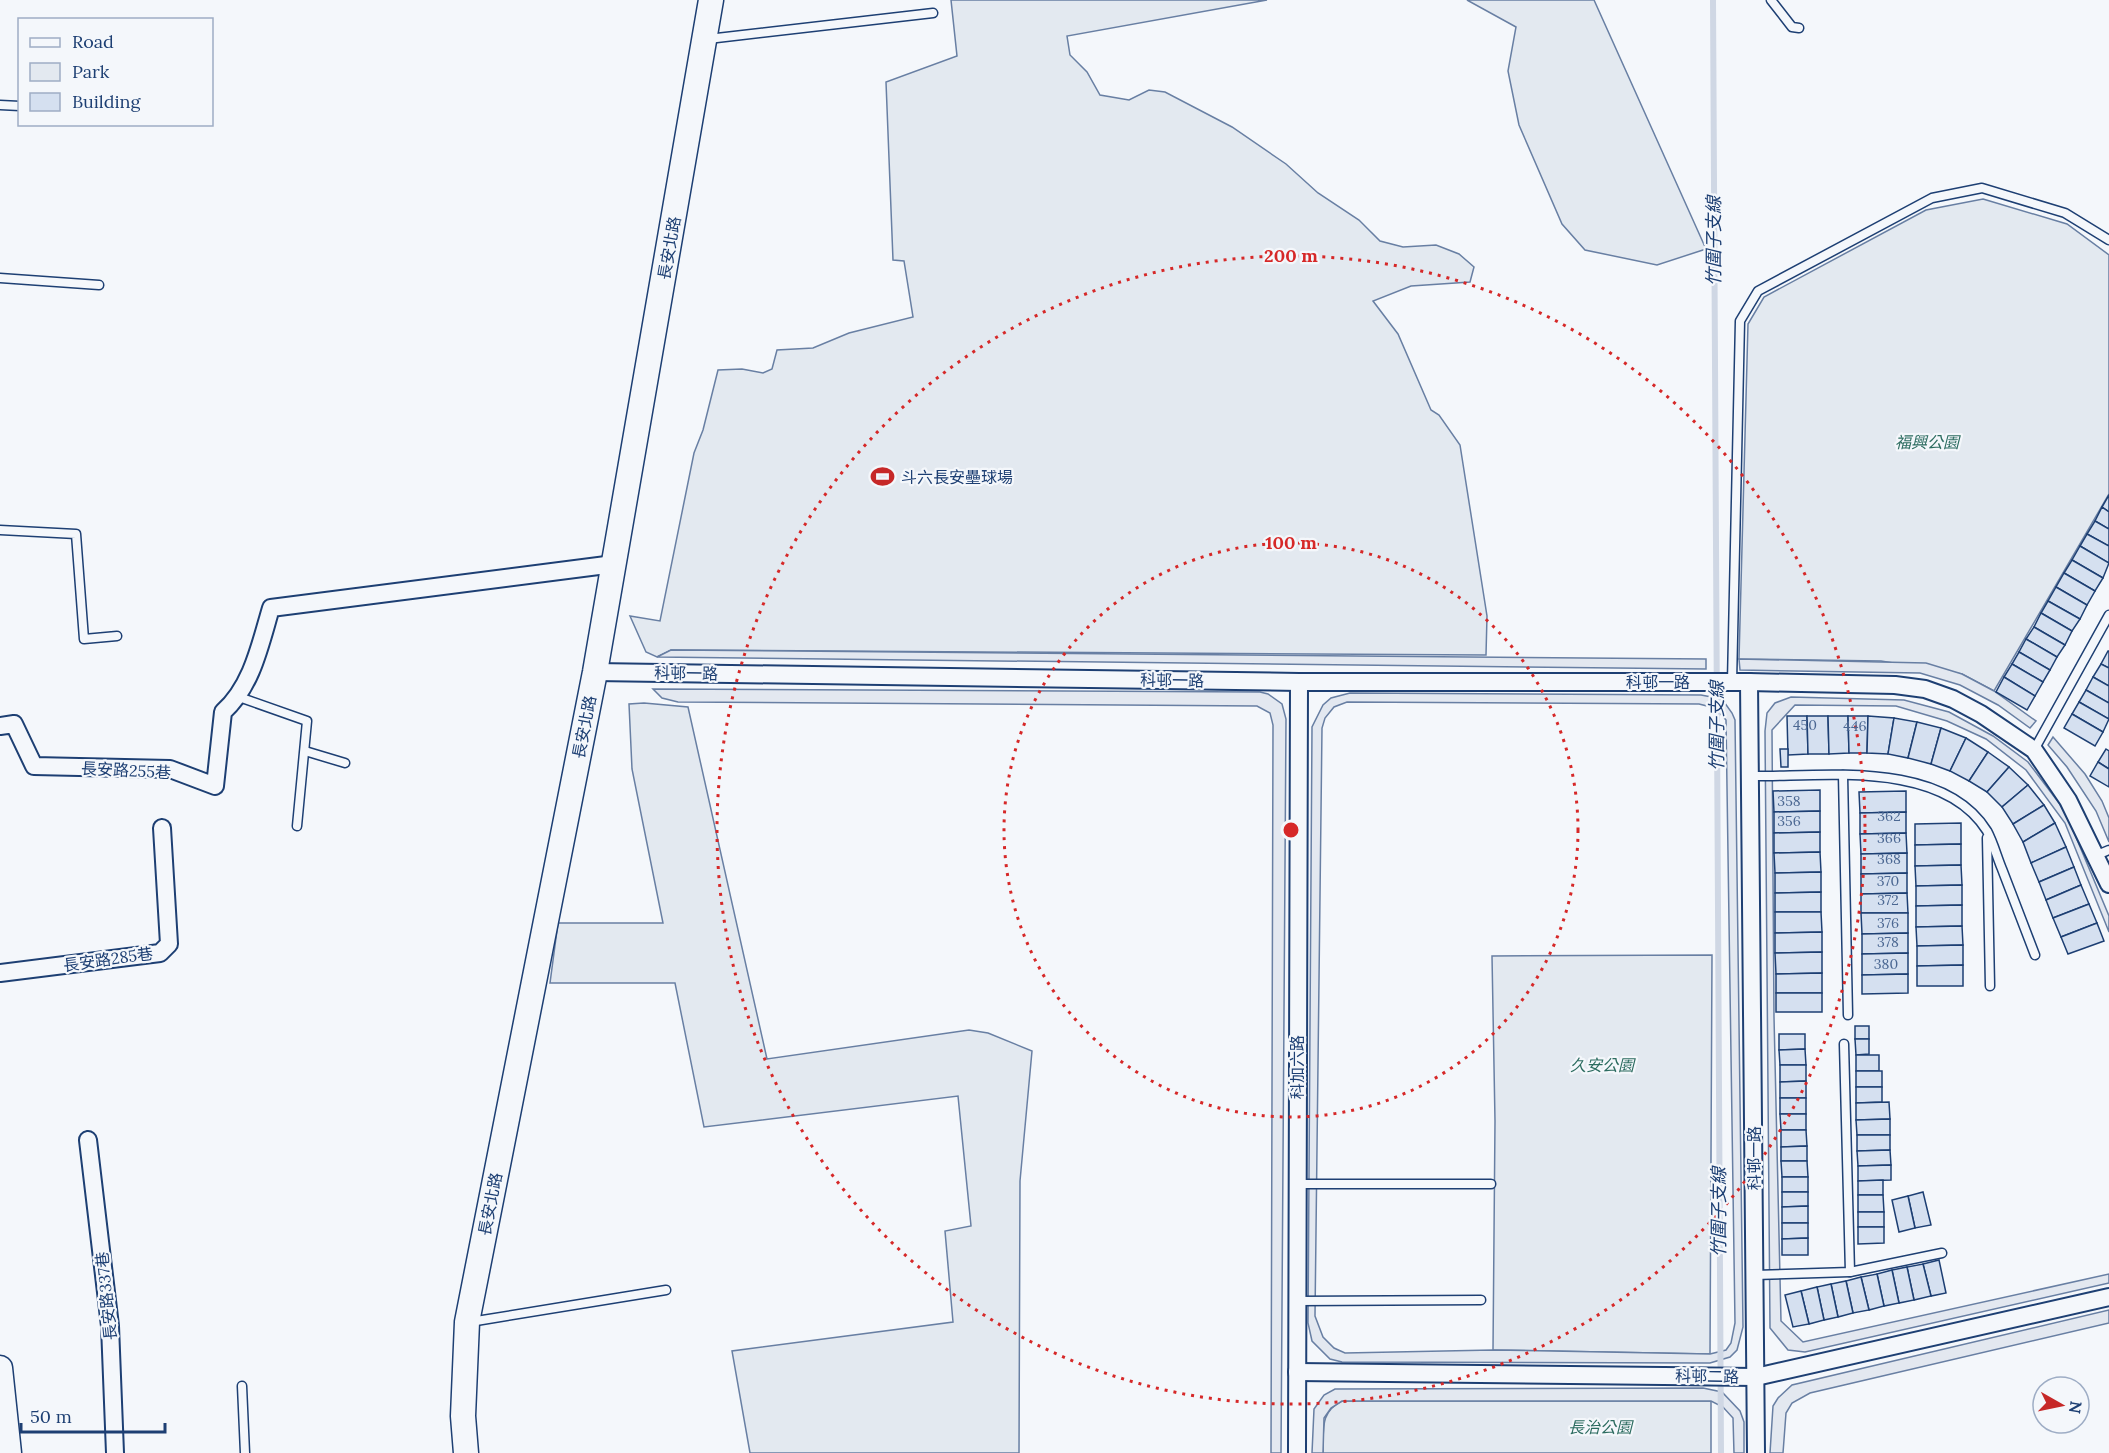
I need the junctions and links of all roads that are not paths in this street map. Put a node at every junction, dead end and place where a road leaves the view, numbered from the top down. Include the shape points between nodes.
1 (711, 0) edge
2 (1771, 0) edge
3 (933, 13) dead end
4 (1799, 28) dead end
5 (705, 39) junction
6 (0, 105) edge
7 (18, 106) edge
8 (2109, 240) edge
9 (0, 278) edge
10 (99, 285) dead end
11 (0, 530) edge
12 (614, 564) junction
13 (2109, 615) edge
14 (117, 636) dead end
15 (595, 672) junction
16 (1299, 682) junction
17 (1732, 682) junction
18 (1749, 682) junction
19 (239, 697) junction
20 (0, 726) edge
21 (2034, 750) junction
22 (304, 751) junction
23 (345, 763) dead end
24 (1843, 775) junction
25 (1751, 776) junction
26 (297, 826) dead end
27 (162, 828) dead end
28 (1987, 831) junction
29 (2103, 852) edge
30 (2109, 884) edge
31 (2035, 955) dead end
32 (0, 974) edge
33 (1990, 986) dead end
34 (1848, 1015) dead end
35 (1844, 1044) dead end
36 (88, 1140) dead end
37 (1297, 1184) junction
38 (1491, 1184) dead end
39 (1942, 1253) dead end
40 (1850, 1272) junction
41 (1755, 1275) junction
42 (666, 1290) dead end
43 (2109, 1297) edge
44 (1481, 1300) dead end
45 (1296, 1301) junction
46 (467, 1322) junction
47 (0, 1368) edge
48 (1297, 1372) junction
49 (1756, 1377) junction
50 (242, 1386) dead end
51 (9, 1453) edge
52 (115, 1453) edge
53 (245, 1453) edge
54 (466, 1453) edge
55 (1297, 1453) edge
56 (1756, 1453) edge

1 - 5 street, 長安北路
2 - 4 lane via 1792,27
3 - 5 lane
5 - 12 street, 長安北路
6 - 7 lane
8 - 17 lane via 2064,213 1982,188 1932,198 1758,291 1740,321
9 - 10 lane
11 - 14 lane via 76,534 84,639
12 - 15 street, 長安北路
12 - 19 street via 271,608
13 - 21 lane
15 - 16 street, 科邨一路
15 - 46 street, 長安北路
16 - 17 street, 科邨一路
16 - 37 street, 科加六路
17 - 18 street, 科邨一路
18 - 21 street, 科邨一路 via 1895,685 1925,690 1981,714
18 - 25 street, 科邨一路
19 - 20 street, 長安路255巷 via 223,712 215,786 170,769 34,766 14,724
19 - 22 lane via 307,721
21 - 29 street, 科邨一路
22 - 23 lane
22 - 26 lane
24 - 25 lane
24 - 28 lane via 1895,779 1939,791 1957,800
24 - 34 lane
25 - 41 street, 科邨一路
27 - 32 street, 長安路285巷 via 169,944 160,953
28 - 31 lane
28 - 33 lane
29 - 30 street, 科邨一路
35 - 40 lane
36 - 52 street, 長安路337巷 via 110,1326
37 - 38 lane
37 - 45 street, 科加六路
39 - 40 lane
40 - 41 lane
41 - 49 street, 科邨一路
42 - 46 lane
43 - 49 street, 科邨二路
44 - 45 lane
45 - 48 street, 科加六路
46 - 54 street, 長安北路 via 463,1416
47 - 51 street
48 - 49 street, 科邨二路
48 - 55 street, 科加六路
49 - 56 street, 科邨一路
50 - 53 lane

